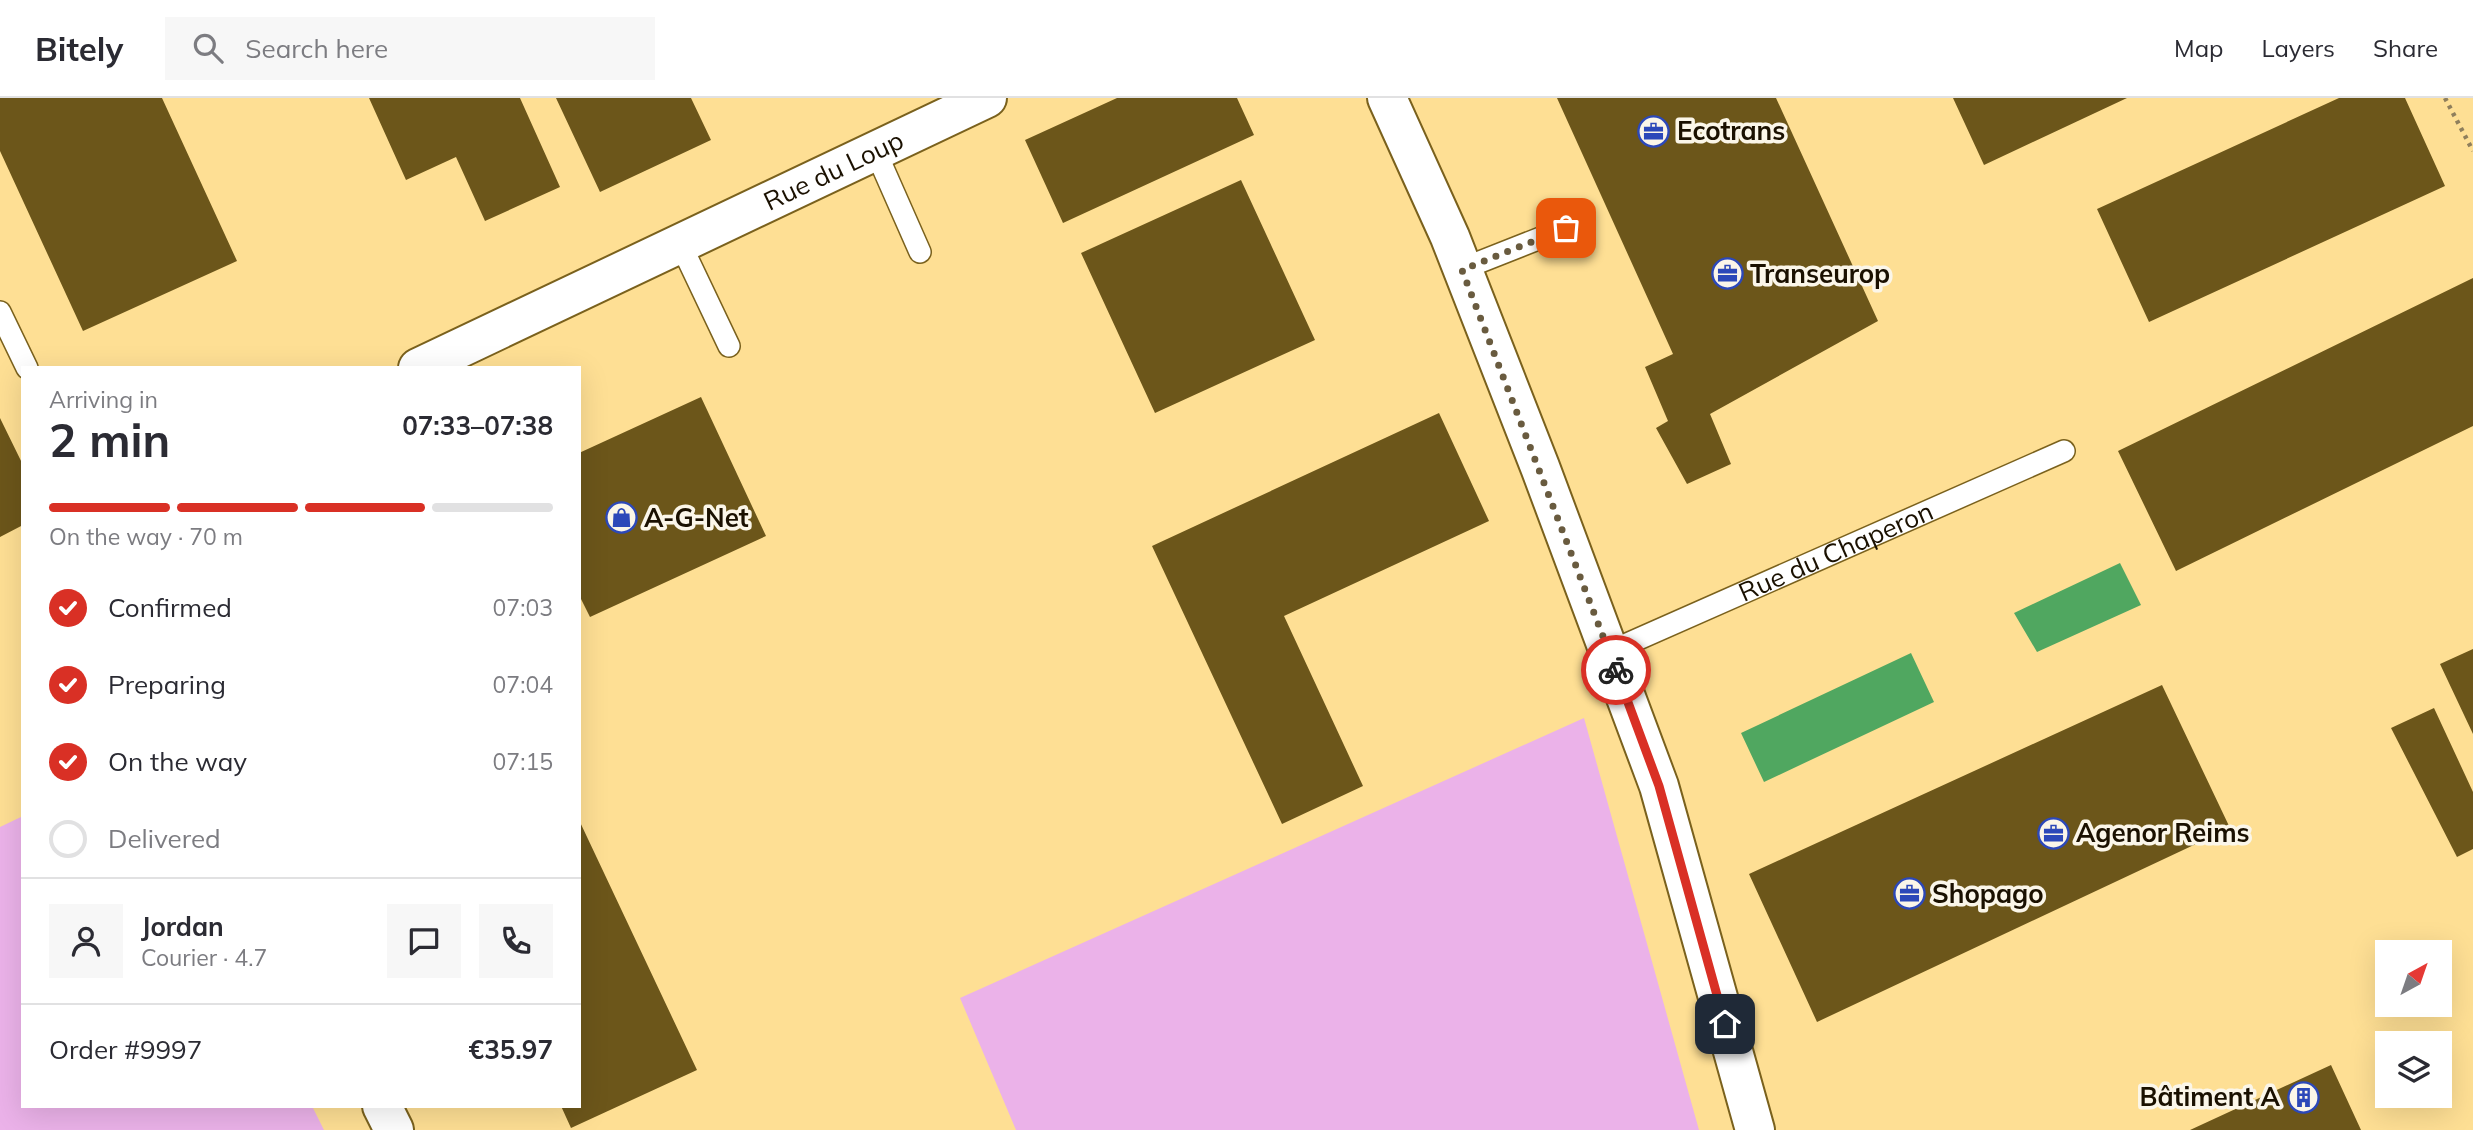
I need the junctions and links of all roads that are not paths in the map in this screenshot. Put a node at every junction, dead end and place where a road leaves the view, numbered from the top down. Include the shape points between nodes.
1 (987, 98) edge
2 (1387, 98) edge
3 (875, 150) junction
4 (1566, 228) dead end
5 (680, 243) junction
6 (920, 252) dead end
7 (1462, 270) junction
8 (0, 312) edge
9 (729, 346) dead end
10 (26, 366) edge
11 (422, 366) edge
12 (2064, 451) dead end
13 (1609, 652) junction
14 (383, 1108) edge
15 (394, 1130) edge
16 (1755, 1130) edge

1 - 3 street, Rue du Loup
2 - 7 street
3 - 5 street, Rue du Loup
3 - 6 lane
4 - 7 lane
5 - 9 lane
5 - 11 street, Rue du Loup
7 - 13 street
8 - 10 lane
12 - 13 lane, Rue du Chaperon
13 - 16 street via 1659,786
14 - 15 street

